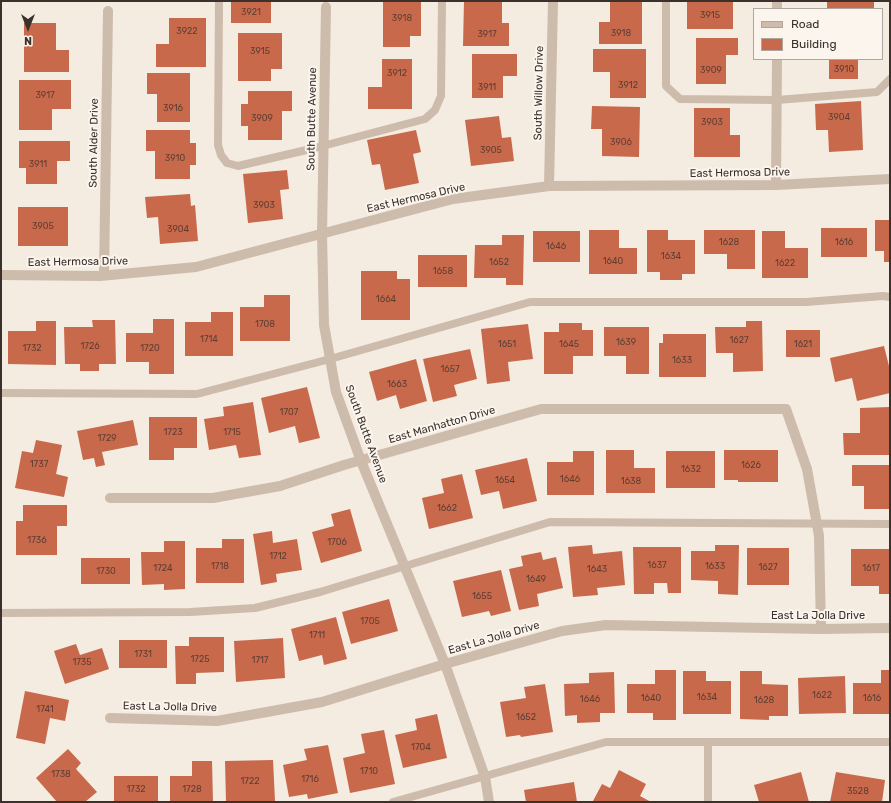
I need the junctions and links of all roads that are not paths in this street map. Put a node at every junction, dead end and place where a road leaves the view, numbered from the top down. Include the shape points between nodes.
1 (219, 1) edge
2 (442, 1) edge
3 (553, 1) edge
4 (666, 1) edge
5 (326, 7) dead end
6 (108, 11) dead end
7 (777, 60) edge
8 (890, 79) edge
9 (777, 100) junction
10 (323, 146) junction
11 (890, 179) edge
12 (776, 185) junction
13 (549, 186) junction
14 (322, 234) junction
15 (1, 275) edge
16 (104, 275) junction
17 (890, 298) edge
18 (330, 359) junction
19 (1, 393) edge
20 (361, 461) junction
21 (110, 498) dead end
22 (817, 524) junction
23 (890, 524) edge
24 (405, 567) junction
25 (1, 613) edge
26 (890, 628) edge
27 (821, 629) junction
28 (445, 664) junction
29 (110, 718) dead end
30 (708, 742) junction
31 (890, 742) edge
32 (485, 777) junction
33 (393, 802) edge
34 (489, 802) edge
35 (708, 802) edge

1 - 10 lane via 218,145 221,155 227,163 238,166
2 - 10 lane via 441,96 436,110 425,119
3 - 13 street, South Willow Drive
4 - 9 lane via 666,86 680,99
5 - 10 street, South Butte Avenue
6 - 16 street, South Alder Drive
7 - 9 street
8 - 9 lane via 877,92
9 - 12 street
10 - 14 street, South Butte Avenue
11 - 12 street, East Hermosa Drive
12 - 13 street, East Hermosa Drive
13 - 14 street, East Hermosa Drive via 453,200
14 - 16 street, East Hermosa Drive via 196,267
14 - 18 street, South Butte Avenue via 324,325
15 - 16 street, East Hermosa Drive
17 - 18 lane via 883,296 806,302 530,302
18 - 19 lane via 197,394
18 - 20 street, South Butte Avenue via 336,392
20 - 21 street, East Manhatton Drive via 280,486 213,498
20 - 22 street, East Manhatton Drive via 541,409 786,409 806,469
20 - 24 street, South Butte Avenue
22 - 23 lane
22 - 24 lane via 550,522
22 - 27 street
24 - 25 lane via 255,608 190,612
24 - 28 street, South Butte Avenue
26 - 27 street, East La Jolla Drive
27 - 28 street, East La Jolla Drive via 606,625 562,631
28 - 29 street, East La Jolla Drive via 322,702 217,721
28 - 32 street, South Butte Avenue
30 - 31 lane
30 - 32 lane via 606,742
30 - 35 lane
32 - 33 lane
32 - 34 street, South Butte Avenue

